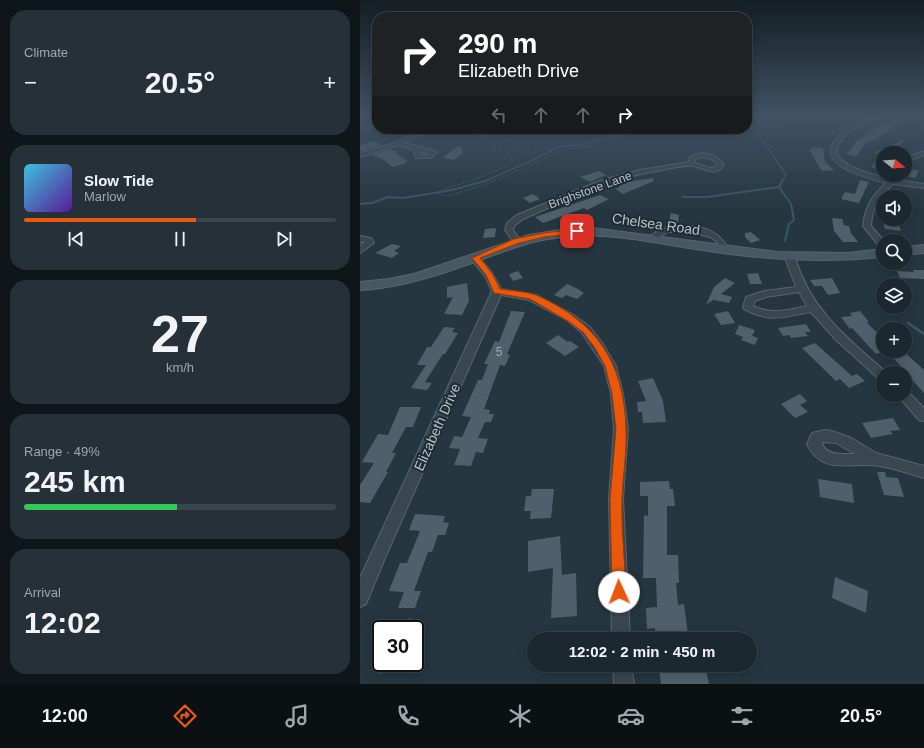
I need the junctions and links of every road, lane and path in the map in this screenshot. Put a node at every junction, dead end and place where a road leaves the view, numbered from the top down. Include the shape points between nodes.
1 (383, 148) edge
2 (413, 148) edge
3 (494, 148) edge
4 (500, 148) edge
5 (512, 148) edge
6 (523, 148) edge
7 (528, 148) edge
8 (578, 148) edge
9 (833, 148) edge
10 (416, 149) dead end
11 (924, 153) edge
12 (360, 155) edge
13 (912, 157) edge
14 (692, 164) dead end
15 (876, 177) edge
16 (891, 182) joint
17 (924, 186) edge
18 (876, 237) edge
19 (360, 239) edge
20 (517, 241) junction
21 (924, 249) edge
22 (360, 250) edge
23 (912, 250) edge
24 (876, 254) edge
25 (475, 258) junction
26 (790, 258) junction
27 (360, 286) edge
28 (801, 289) junction
29 (497, 291) junction
30 (814, 308) junction
31 (876, 370) edge
32 (911, 402) edge
33 (924, 416) edge
34 (874, 459) dead end
35 (924, 472) edge
36 (360, 598) edge
37 (621, 632) edge
38 (623, 672) edge
39 (624, 684) edge

1 - 12 street
2 - 10 street
3 - 4 path via 492,152
5 - 6 path via 501,160
7 - 8 path via 521,156 494,171 438,192 440,195 453,194 481,186 555,153
9 - 15 street via 837,161 848,169
11 - 13 street
14 - 20 street, Brighstone Lane via 618,177 520,216 510,225 509,230
16 - 17 street
16 - 18 street via 872,200 868,213 867,226
19 - 22 street via 368,240 370,243
20 - 25 street, Chelsea Road
20 - 26 street, Chelsea Road via 577,231 603,232
21 - 23 street
24 - 26 street, Chelsea Road via 830,258
25 - 27 street, Chelsea Road via 402,280
25 - 29 street via 489,275
26 - 28 street
28 - 30 street
28 - 30 street via 764,294 750,299 748,307 760,314
29 - 36 street, Elizabeth Drive
29 - 37 street via 532,297 571,318 586,330 610,366 617,394 621,429 616,499
30 - 31 street via 835,333
32 - 33 street
34 - 35 street
38 - 39 street

